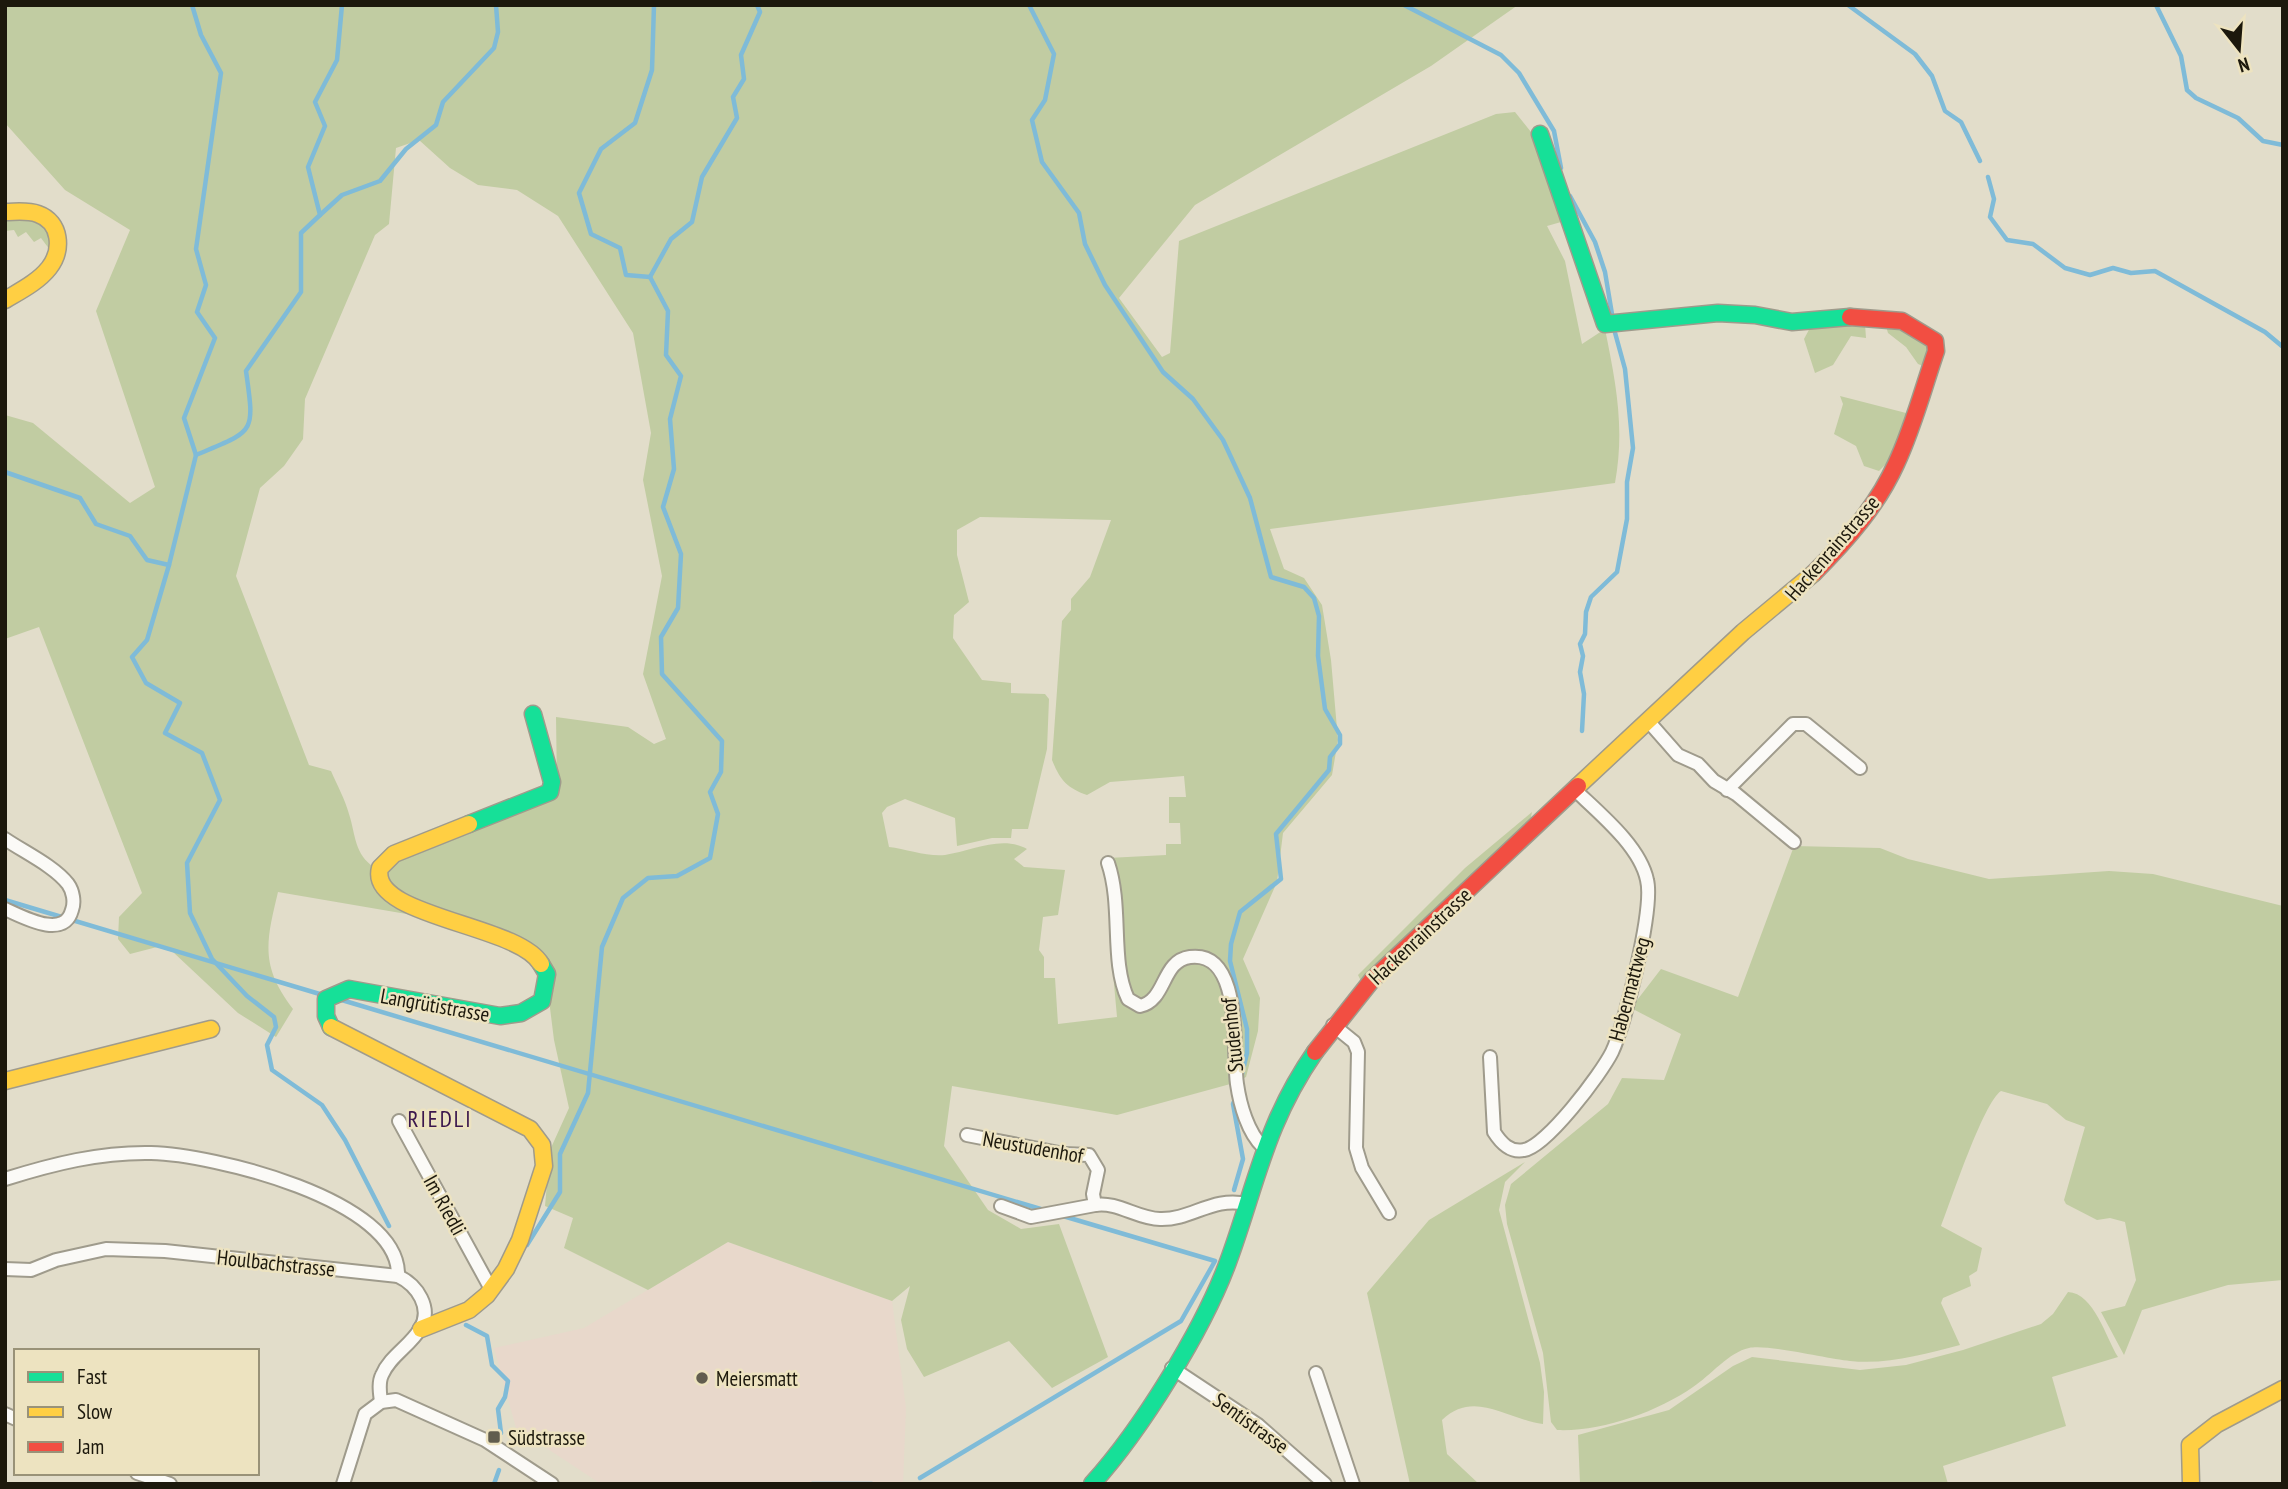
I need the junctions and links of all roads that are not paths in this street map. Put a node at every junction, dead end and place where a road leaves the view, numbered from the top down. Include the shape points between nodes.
1 (1540, 134) dead end
2 (5, 212) edge
3 (5, 300) edge
4 (533, 713) dead end
5 (1649, 722) junction
6 (1860, 768) dead end
7 (1574, 789) junction
8 (1727, 790) junction
9 (5, 839) edge
10 (1794, 842) dead end
11 (1108, 863) dead end
12 (5, 909) edge
13 (1333, 1025) junction
14 (211, 1029) dead end
15 (1490, 1057) dead end
16 (5, 1081) edge
17 (399, 1121) dead end
18 (967, 1135) dead end
19 (1263, 1147) junction
20 (5, 1179) edge
21 (1247, 1204) junction
22 (1095, 1205) junction
23 (1001, 1206) dead end
24 (1389, 1213) dead end
25 (5, 1269) edge
26 (398, 1276) junction
27 (491, 1289) junction
28 (421, 1328) junction
29 (1172, 1368) junction
30 (1317, 1373) dead end
31 (2283, 1389) edge
32 (381, 1402) junction
33 (143, 1475) edge
34 (170, 1484) edge
35 (343, 1484) edge
36 (552, 1484) edge
37 (1092, 1484) edge
38 (1325, 1484) edge
39 (1353, 1484) edge
40 (2191, 1484) edge

1 - 5 street, Hackenrainstrasse via 1605,324 1721,313 1789,322 1858,314 1897,319 1935,341 1936,351 1895,467 1876,499 1783,604 1743,632
2 - 3 street via 46,217 59,241 50,267
4 - 27 street, Langrütistrasse via 552,782 550,792 394,855 383,862 378,877 383,891 396,902 463,921 534,953 549,978 542,1001 521,1013 500,1016 349,989 326,999 324,1010 334,1030 530,1129 541,1144 545,1157 542,1172 519,1245
5 - 7 street, Hackenrainstrasse
5 - 8 street via 1678,754 1698,764
6 - 8 street via 1806,724 1793,724
7 - 13 street, Hackenrainstrasse via 1372,980
7 - 15 street, Habermattweg via 1624,841 1647,880 1647,923 1613,1050 1547,1137 1522,1151 1510,1149 1494,1132
8 - 10 street
9 - 12 street via 65,881 72,891 73,907 68,918 56,925 40,924
11 - 19 street, Studenhof via 1118,903 1121,975 1128,999 1136,1005 1150,1004 1168,973 1186,958 1198,957 1220,970 1233,1008 1237,1084 1255,1139
13 - 19 street, Hackenrainstrasse via 1290,1092
13 - 24 street via 1359,1052 1356,1148 1366,1176
14 - 16 street
17 - 27 street, Im Riedli
18 - 22 street, Neustudenhof via 1089,1155 1098,1170
19 - 21 street, Hackenrainstrasse
20 - 26 street via 101,1156 152,1153 216,1160 276,1176 360,1218 398,1261
21 - 22 street via 1224,1201 1163,1220
21 - 29 street, Hackenrainstrasse via 1221,1279
22 - 23 street via 1031,1217
25 - 26 street, Houlbachstrasse via 31,1270 106,1249
26 - 28 street via 410,1281 422,1299
27 - 28 street, Langrütistrasse via 459,1317
28 - 32 street via 381,1376
29 - 37 street, Hackenrainstrasse via 1135,1432
29 - 38 street, Sentistrasse via 1258,1425
30 - 39 street
31 - 40 street via 2217,1424 2190,1445
32 - 35 street via 365,1414
32 - 36 street via 396,1400 432,1414 485,1440
33 - 34 street

